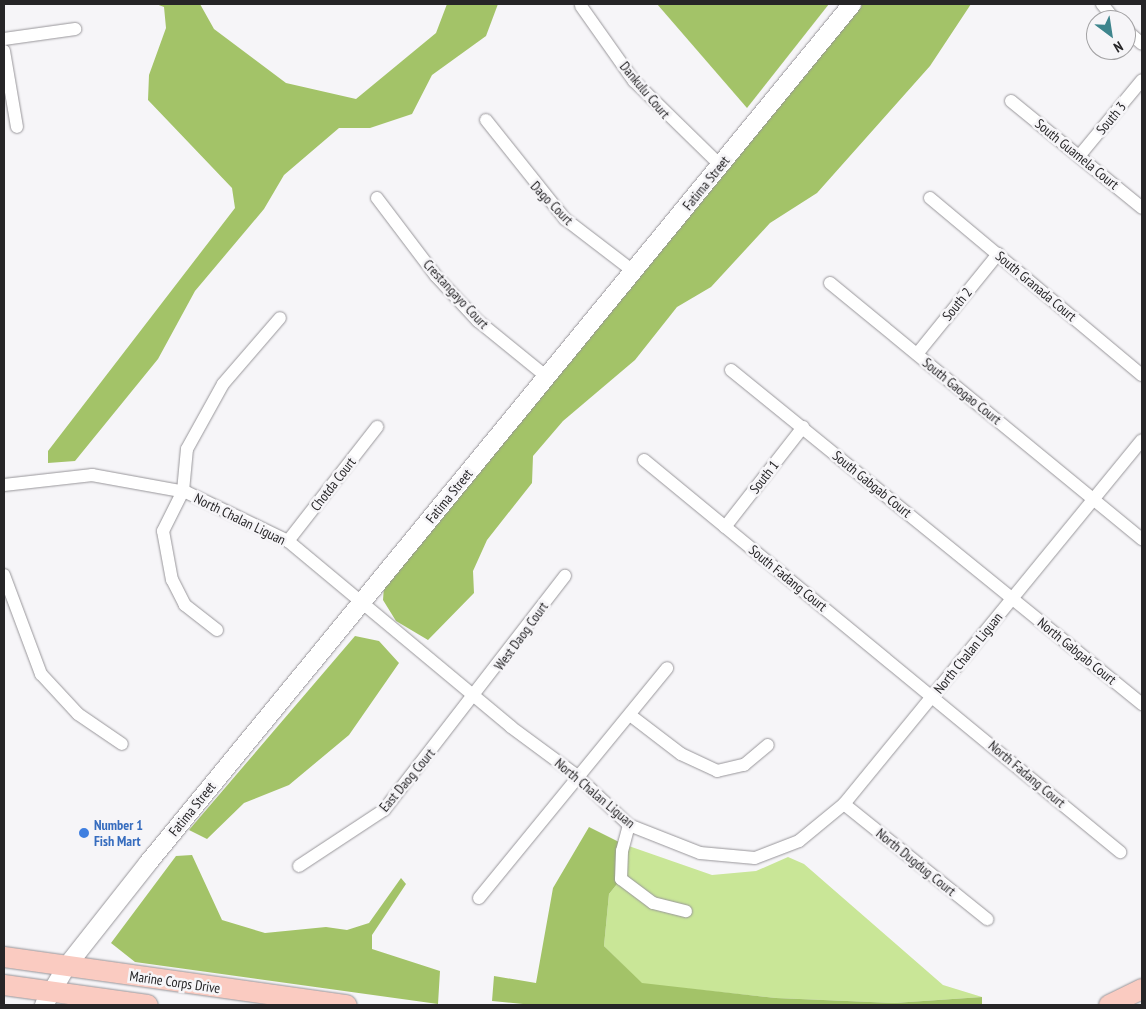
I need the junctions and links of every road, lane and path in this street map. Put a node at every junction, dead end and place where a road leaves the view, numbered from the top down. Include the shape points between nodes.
1 (852, 4) edge
2 (581, 6) dead end
3 (75, 29) dead end
4 (4, 39) edge
5 (4, 51) edge
6 (1142, 80) edge
7 (1011, 101) dead end
8 (486, 120) dead end
9 (17, 127) dead end
10 (1080, 155) junction
11 (720, 165) junction
12 (377, 198) dead end
13 (930, 198) dead end
14 (1142, 208) edge
15 (998, 254) junction
16 (633, 271) junction
17 (830, 283) dead end
18 (280, 318) dead end
19 (917, 354) junction
20 (731, 370) dead end
21 (1142, 375) edge
22 (547, 376) junction
23 (377, 427) dead end
24 (803, 427) junction
25 (1142, 440) edge
26 (644, 460) dead end
27 (4, 485) edge
28 (183, 491) junction
29 (1093, 500) junction
30 (725, 527) junction
31 (1142, 540) edge
32 (288, 542) junction
33 (4, 575) edge
34 (565, 576) dead end
35 (1013, 598) junction
36 (362, 602) junction
37 (217, 630) dead end
38 (666, 668) dead end
39 (476, 695) junction
40 (934, 696) junction
41 (1142, 704) edge
42 (630, 715) junction
43 (122, 744) dead end
44 (768, 745) dead end
45 (576, 775) junction
46 (844, 804) junction
47 (629, 825) junction
48 (1120, 852) dead end
49 (299, 866) dead end
50 (479, 898) dead end
51 (686, 911) dead end
52 (987, 920) dead end
53 (4, 957) edge
54 (66, 966) junction
55 (4, 985) edge
56 (1142, 988) edge
57 (47, 998) edge
58 (148, 1005) edge
59 (347, 1005) edge
60 (1112, 1005) edge

1 - 11 main road, Fatima Street
2 - 11 street, Dankulu Court via 634,81
3 - 4 street
5 - 9 street
6 - 10 street, South 3
7 - 10 street, South Guamela Court
8 - 16 street, Dago Court via 565,219
10 - 14 street, South Guamela Court
11 - 16 main road, Fatima Street
12 - 22 street, Crestangayo Court via 436,276 478,321
13 - 15 street, South Granada Court
15 - 19 street, South 2
15 - 21 street, South Granada Court
16 - 22 main road, Fatima Street
17 - 19 street, South Gaogao Court
18 - 28 street via 223,384 187,449
19 - 29 street, South Gaogao Court
20 - 24 street, South Gabgab Court
22 - 36 main road, Fatima Street
23 - 32 street, Chotda Court
24 - 30 street, South 1
24 - 35 street, South Gabgab Court
25 - 29 street, North Chalan Liguan
26 - 30 street, South Fadang Court
27 - 28 street, North Chalan Liguan via 92,475
28 - 32 street, North Chalan Liguan
28 - 37 street via 163,531 172,580 185,605
29 - 31 street, South Gaogao Court
29 - 35 street, North Chalan Liguan
30 - 40 street, South Fadang Court
32 - 36 street, North Chalan Liguan
33 - 43 street via 41,674 78,714
34 - 39 street, West Daog Court
35 - 40 street, North Chalan Liguan
35 - 41 street, North Gabgab Court
36 - 39 street, North Chalan Liguan
36 - 54 main road, Fatima Street
38 - 42 street
39 - 45 street, North Chalan Liguan
39 - 49 street, East Daog Court via 384,810
40 - 46 street, North Chalan Liguan
40 - 48 street, North Fadang Court
42 - 44 street via 681,754 717,771 744,765
42 - 45 street
45 - 47 street, North Chalan Liguan
45 - 50 street
46 - 47 street, North Chalan Liguan via 799,842 754,858 700,853
46 - 52 street, North Dugdug Court
47 - 51 street via 622,851 621,879 653,903
53 - 54 main road, Marine Corps Drive
54 - 57 main road, Fatima Street
54 - 59 main road, Marine Corps Drive
55 - 57 main road
56 - 60 main road
57 - 58 main road

